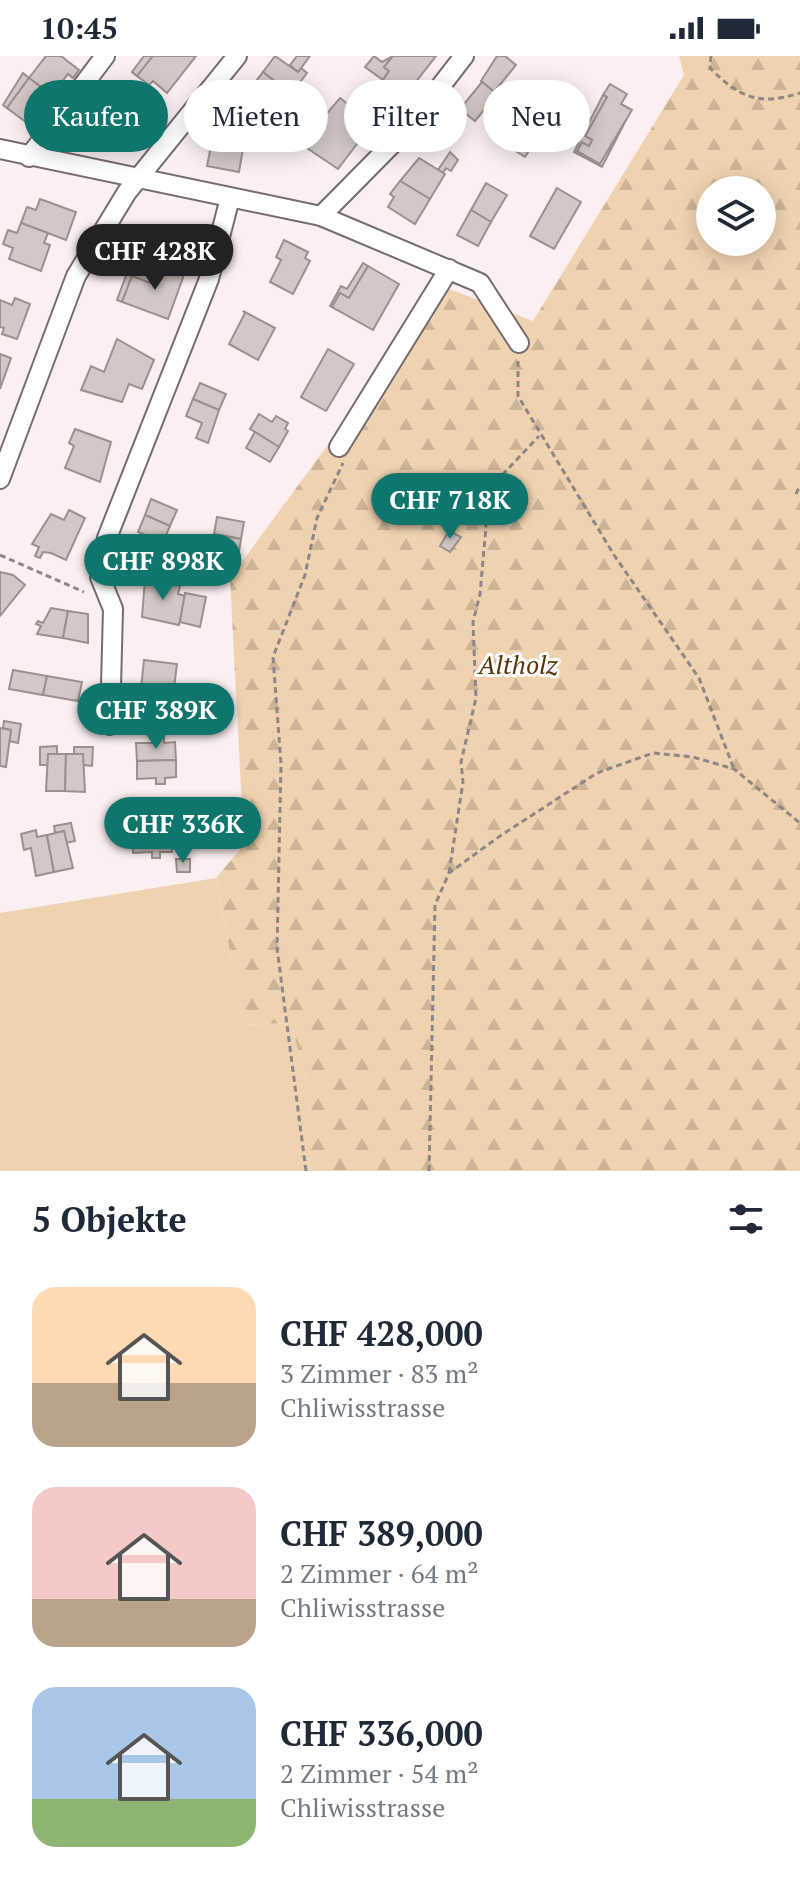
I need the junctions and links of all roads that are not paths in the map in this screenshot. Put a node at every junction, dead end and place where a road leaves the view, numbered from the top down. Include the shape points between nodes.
1 (105, 56) edge
2 (237, 56) edge
3 (464, 56) edge
4 (0, 149) edge
5 (29, 157) junction
6 (138, 179) junction
7 (230, 198) junction
8 (321, 216) junction
9 (449, 269) junction
10 (519, 343) road end
11 (339, 447) road end
12 (0, 479) edge
13 (110, 725) dead end

1 - 5 street
2 - 6 street
3 - 8 street via 409,127
4 - 5 street
5 - 6 street
6 - 7 street
6 - 12 street via 76,276
7 - 8 street
7 - 13 street via 209,279 107,538 100,577 110,603
8 - 9 street
9 - 10 street via 480,283
9 - 11 street

